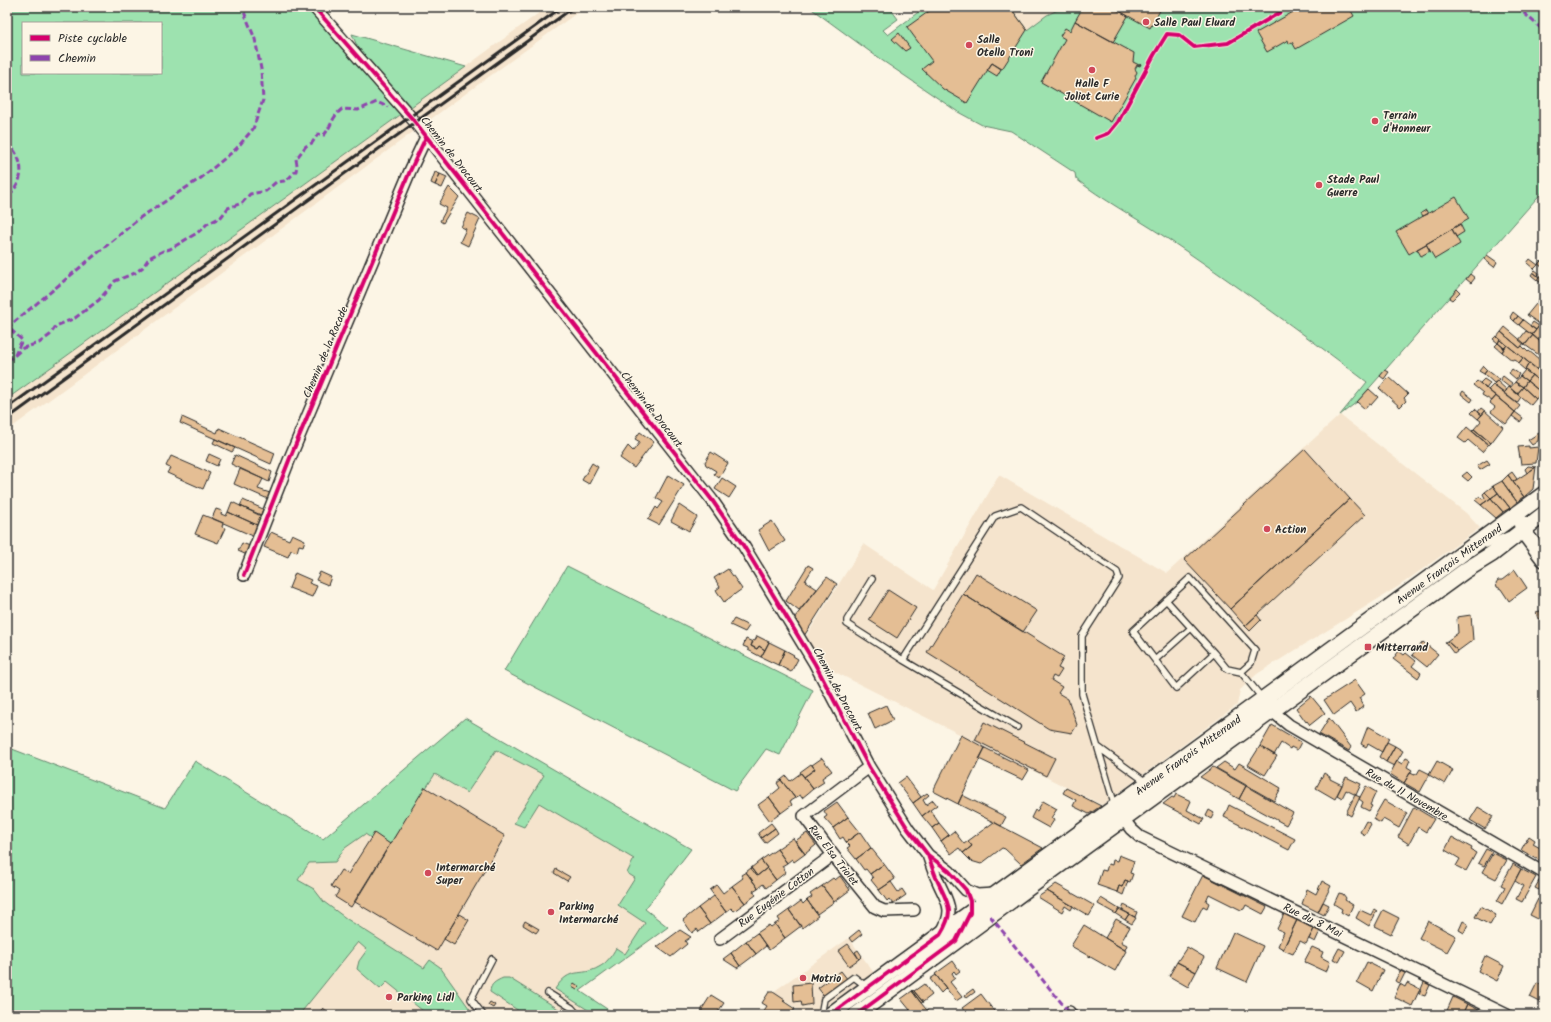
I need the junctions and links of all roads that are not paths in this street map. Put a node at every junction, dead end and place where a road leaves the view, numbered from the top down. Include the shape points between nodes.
1 (314, 7) edge
2 (426, 137) junction
3 (1544, 494) edge
4 (1532, 504) junction
5 (1544, 514) edge
6 (1523, 531) junction
7 (1478, 551) dead end
8 (1544, 559) edge
9 (244, 576) dead end
10 (872, 579) dead end
11 (1166, 600) junction
12 (1191, 628) junction
13 (1214, 653) junction
14 (903, 660) junction
15 (1155, 660) junction
16 (1240, 672) junction
17 (1268, 705) junction
18 (1017, 727) dead end
19 (1098, 747) junction
20 (869, 767) junction
21 (1149, 783) junction
22 (1119, 814) junction
23 (928, 854) junction
24 (833, 855) junction
25 (1544, 873) edge
26 (966, 890) junction
27 (997, 893) junction
28 (948, 902) junction
29 (914, 910) dead end
30 (970, 913) junction
31 (940, 935) junction
32 (720, 939) dead end
33 (956, 941) junction
34 (492, 958) dead end
35 (904, 961) junction
36 (897, 975) dead end
37 (868, 987) junction
38 (548, 993) dead end
39 (484, 1015) edge
40 (578, 1015) edge
41 (821, 1015) edge
42 (830, 1015) edge
43 (856, 1015) edge
44 (1507, 1015) edge

1 - 2 street, Chemin de Drocourt
2 - 9 street, Chemin de la Rocade via 290,458
2 - 20 street, Chemin de Drocourt via 712,500 743,545 815,664
3 - 4 main road, Avenue François Mitterrand
4 - 6 main road via 1521,522
4 - 17 main road, Avenue François Mitterrand
5 - 6 main road, Avenue François Mitterrand
6 - 7 lane via 1504,536
6 - 8 main road
6 - 17 main road, Avenue François Mitterrand
10 - 14 lane via 847,624
11 - 12 lane
11 - 15 lane via 1133,631
11 - 16 lane via 1190,578 1255,650 1250,663
12 - 13 lane
12 - 15 lane
13 - 15 lane via 1176,688
13 - 16 lane via 1227,669
14 - 18 lane
14 - 19 lane via 995,516 1021,507 1117,572 1119,578 1082,636 1082,694
16 - 17 lane
17 - 21 main road, Avenue François Mitterrand
17 - 22 main road, Avenue François Mitterrand
17 - 25 street, Rue du 11 Novembre via 1289,725
19 - 21 lane
19 - 22 lane
20 - 23 street, Chemin de Drocourt via 908,829
20 - 24 street, Rue Elsa Triolet via 804,816
21 - 22 main road, Avenue François Mitterrand
22 - 27 main road, Avenue François Mitterrand
22 - 33 main road, Avenue François Mitterrand
22 - 44 street, Rue du 8 Mai via 1140,837
23 - 26 street, Chemin de Drocourt
23 - 28 street, Chemin de Drocourt
24 - 29 street, Rue Elsa Triolet via 875,907 884,911
24 - 32 street, Rue Eugénie Cotton
26 - 27 street via 977,895
26 - 30 street via 970,901
27 - 30 main road, Avenue François Mitterrand
28 - 30 street
28 - 31 street via 948,922
30 - 31 main road, Avenue François Mitterrand
30 - 33 street
31 - 35 main road, Avenue François Mitterrand
33 - 43 main road, Avenue François Mitterrand
34 - 39 lane via 471,999
35 - 36 lane
35 - 37 main road, Avenue François Mitterrand
37 - 41 lane via 854,977 824,999
37 - 42 main road, Avenue François Mitterrand
38 - 40 lane via 572,1008

